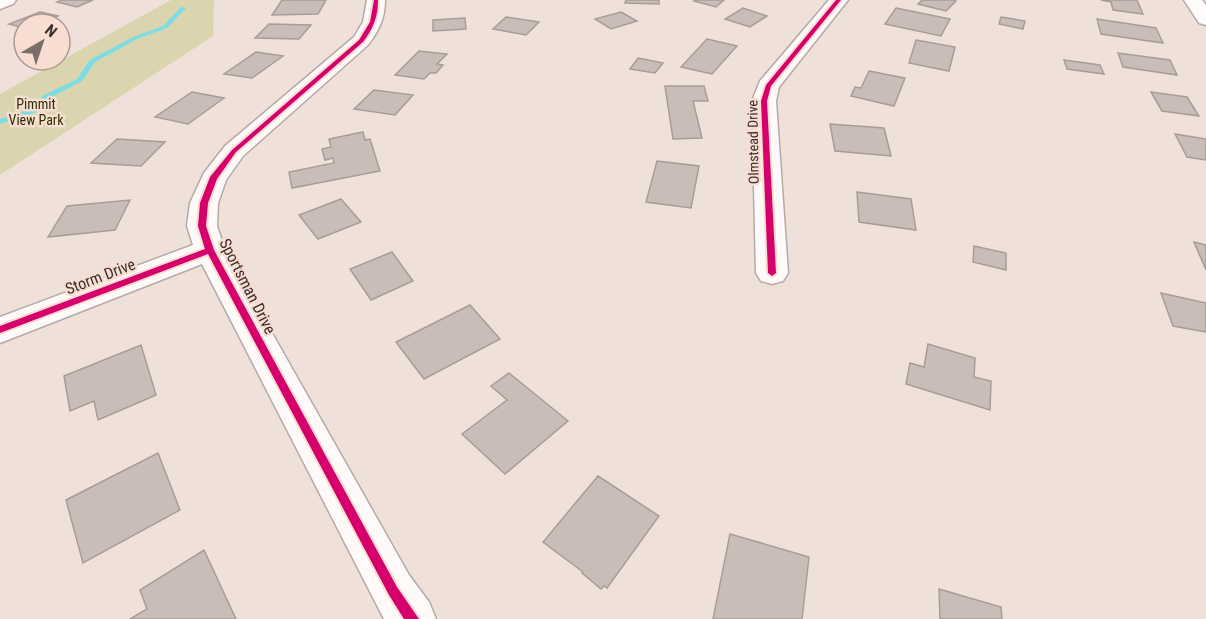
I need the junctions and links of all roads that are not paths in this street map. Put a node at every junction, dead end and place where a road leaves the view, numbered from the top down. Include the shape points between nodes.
1 (7, 0) edge
2 (838, 0) edge
3 (1193, 0) edge
4 (382, 1) edge
5 (0, 3) edge
6 (1206, 19) edge
7 (210, 250) junction
8 (772, 273) dead end
9 (0, 330) edge
10 (412, 619) edge

1 - 5 street
2 - 8 street, Olmstead Drive via 768,86 764,101
3 - 6 street
4 - 7 street, Sportsman Drive via 372,28 361,41 234,151 213,179 204,203 202,226
7 - 9 street, Storm Drive
7 - 10 street, Sportsman Drive via 393,591

